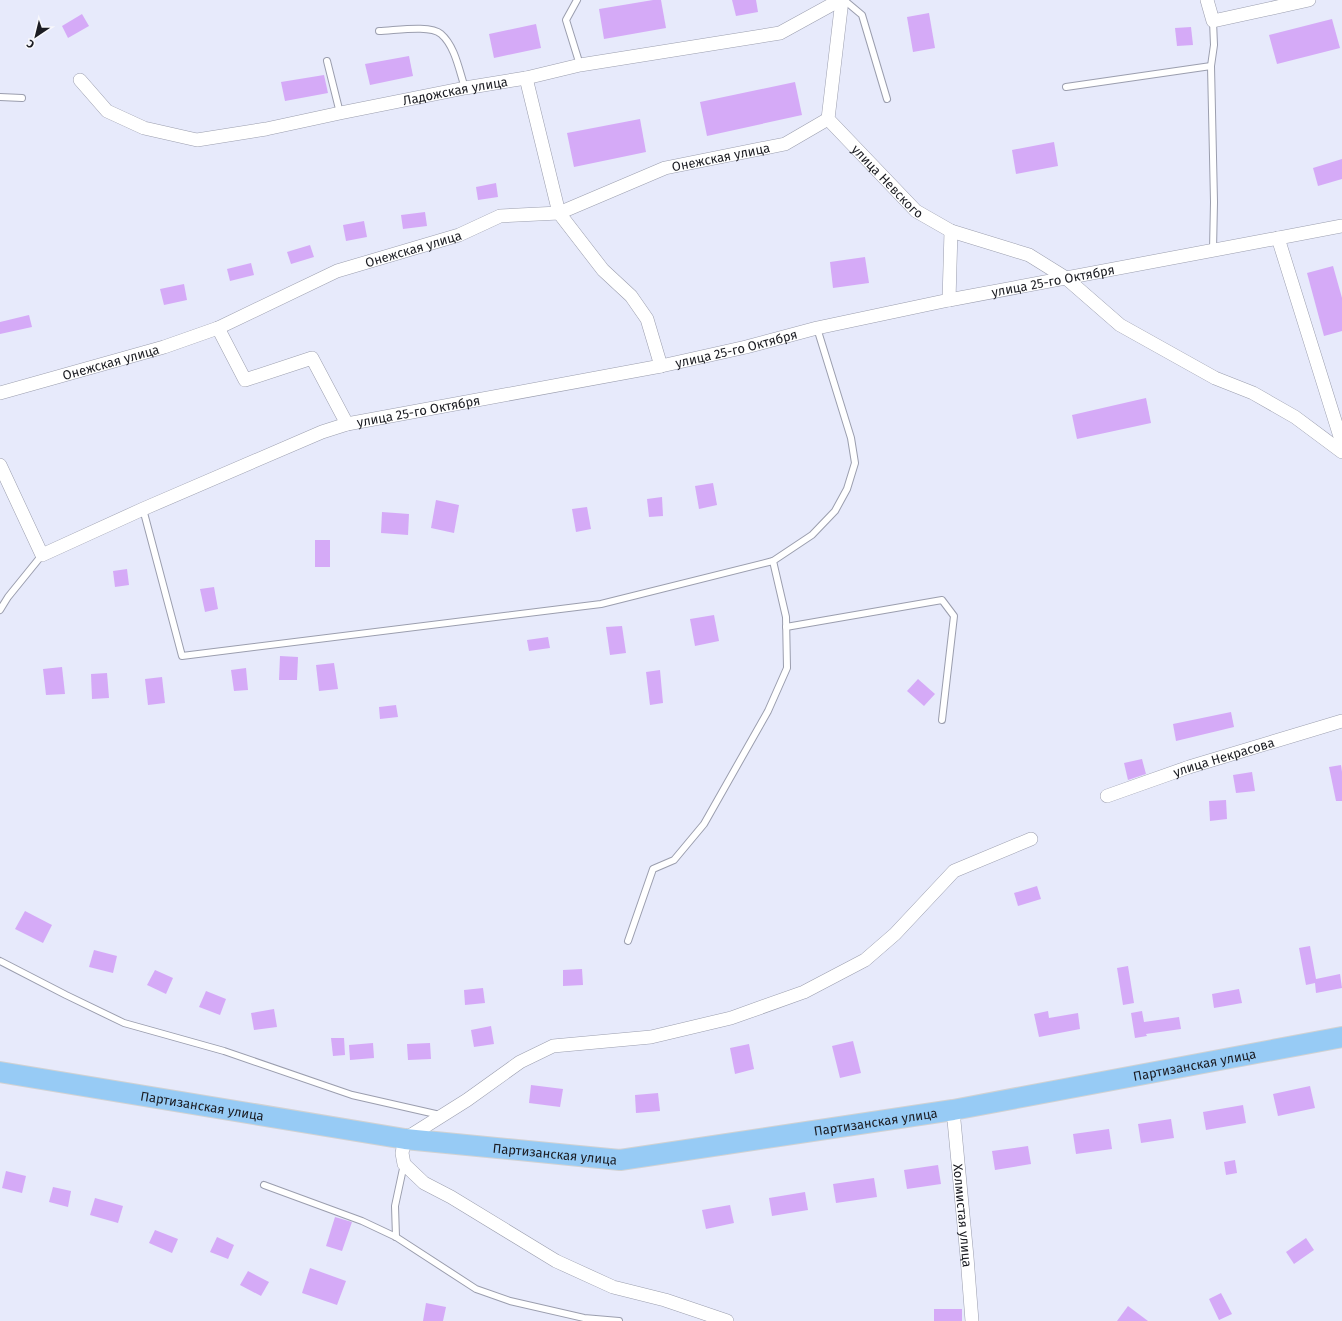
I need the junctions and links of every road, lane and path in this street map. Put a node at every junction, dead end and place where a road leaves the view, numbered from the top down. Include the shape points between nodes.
1 (576, 0) edge
2 (842, 0) edge
3 (1207, 0) edge
4 (1308, 0) edge
5 (1213, 21) junction
6 (380, 32) dead end
7 (327, 61) dead end
8 (580, 65) junction
9 (1211, 66) junction
10 (526, 78) junction
11 (80, 80) dead end
12 (1066, 87) dead end
13 (465, 88) junction
14 (0, 96) edge
15 (22, 98) dead end
16 (887, 99) dead end
17 (340, 112) junction
18 (828, 119) junction
19 (559, 213) junction
20 (1342, 226) edge
21 (951, 231) junction
22 (1278, 238) junction
23 (1213, 250) junction
24 (1066, 278) junction
25 (949, 300) junction
26 (218, 328) junction
27 (817, 328) junction
28 (661, 366) junction
29 (0, 393) edge
30 (347, 424) junction
31 (1342, 443) edge
32 (1342, 452) edge
33 (0, 465) edge
34 (143, 509) junction
35 (42, 555) junction
36 (773, 561) junction
37 (0, 610) edge
38 (786, 628) junction
39 (942, 720) dead end
40 (1342, 721) edge
41 (1107, 796) dead end
42 (1031, 838) dead end
43 (628, 941) dead end
44 (0, 962) edge
45 (1342, 1037) edge
46 (0, 1072) edge
47 (953, 1110) junction
48 (444, 1116) junction
49 (405, 1139) junction
50 (404, 1164) junction
51 (264, 1185) dead end
52 (396, 1237) junction
53 (619, 1321) edge
54 (727, 1321) edge
55 (972, 1321) edge

1 - 8 lane via 566,20
2 - 8 street, Ладожская улица via 780,33
2 - 16 lane via 862,16
2 - 18 street
3 - 5 street
4 - 5 street
5 - 9 lane via 1214,45
6 - 13 lane via 428,29 440,33 451,48
7 - 17 lane
8 - 10 street, Ладожская улица
9 - 12 lane
9 - 23 lane
10 - 13 street, Ладожская улица
10 - 19 street
11 - 17 street, Ладожская улица via 108,111 144,128 197,140 266,129
13 - 17 street, Ладожская улица
14 - 15 lane
18 - 19 street, Онежская улица via 785,144 666,168
18 - 21 street, улица Невского via 916,211
19 - 26 street, Онежская улица via 500,216 459,235 337,271
19 - 28 street via 602,270 631,296 647,320
20 - 22 street, улица 25-го Октября
21 - 24 street, улица Невского via 1029,255
21 - 25 street
22 - 23 street, улица 25-го Октября
22 - 31 street
23 - 24 street, улица 25-го Октября
24 - 25 street, улица 25-го Октября
24 - 32 street, улица Невского via 1120,325 1215,378 1253,393 1295,417
25 - 27 street, улица 25-го Октября
26 - 29 street, Онежская улица via 164,347
26 - 30 street via 245,380 312,358
27 - 28 street, улица 25-го Октября
27 - 36 lane via 851,438 855,463 847,489 835,511 812,534
28 - 30 street, улица 25-го Октября
30 - 34 street, улица 25-го Октября via 322,432
33 - 35 street
34 - 35 street, улица 25-го Октября
34 - 36 lane via 182,656 601,604
35 - 37 lane
36 - 38 lane via 786,617
38 - 39 lane via 942,600 954,616
38 - 43 lane via 787,668 768,711 704,824 674,860 653,869
40 - 41 street, улица Некрасова
42 - 48 street via 954,871 895,934 865,960 804,992 732,1018 651,1037 553,1046 520,1062
44 - 48 lane via 124,1023 224,1051 352,1095
45 - 47 main road, Партизанская улица
46 - 49 main road, Партизанская улица
47 - 49 main road, Партизанская улица via 620,1160
47 - 55 street, Холмистая улица
48 - 49 street
49 - 50 street via 402,1153
50 - 52 lane via 395,1206
50 - 54 street via 424,1183 556,1261 613,1287 665,1300
51 - 52 lane via 362,1221
52 - 53 lane via 476,1289 510,1301 584,1318

